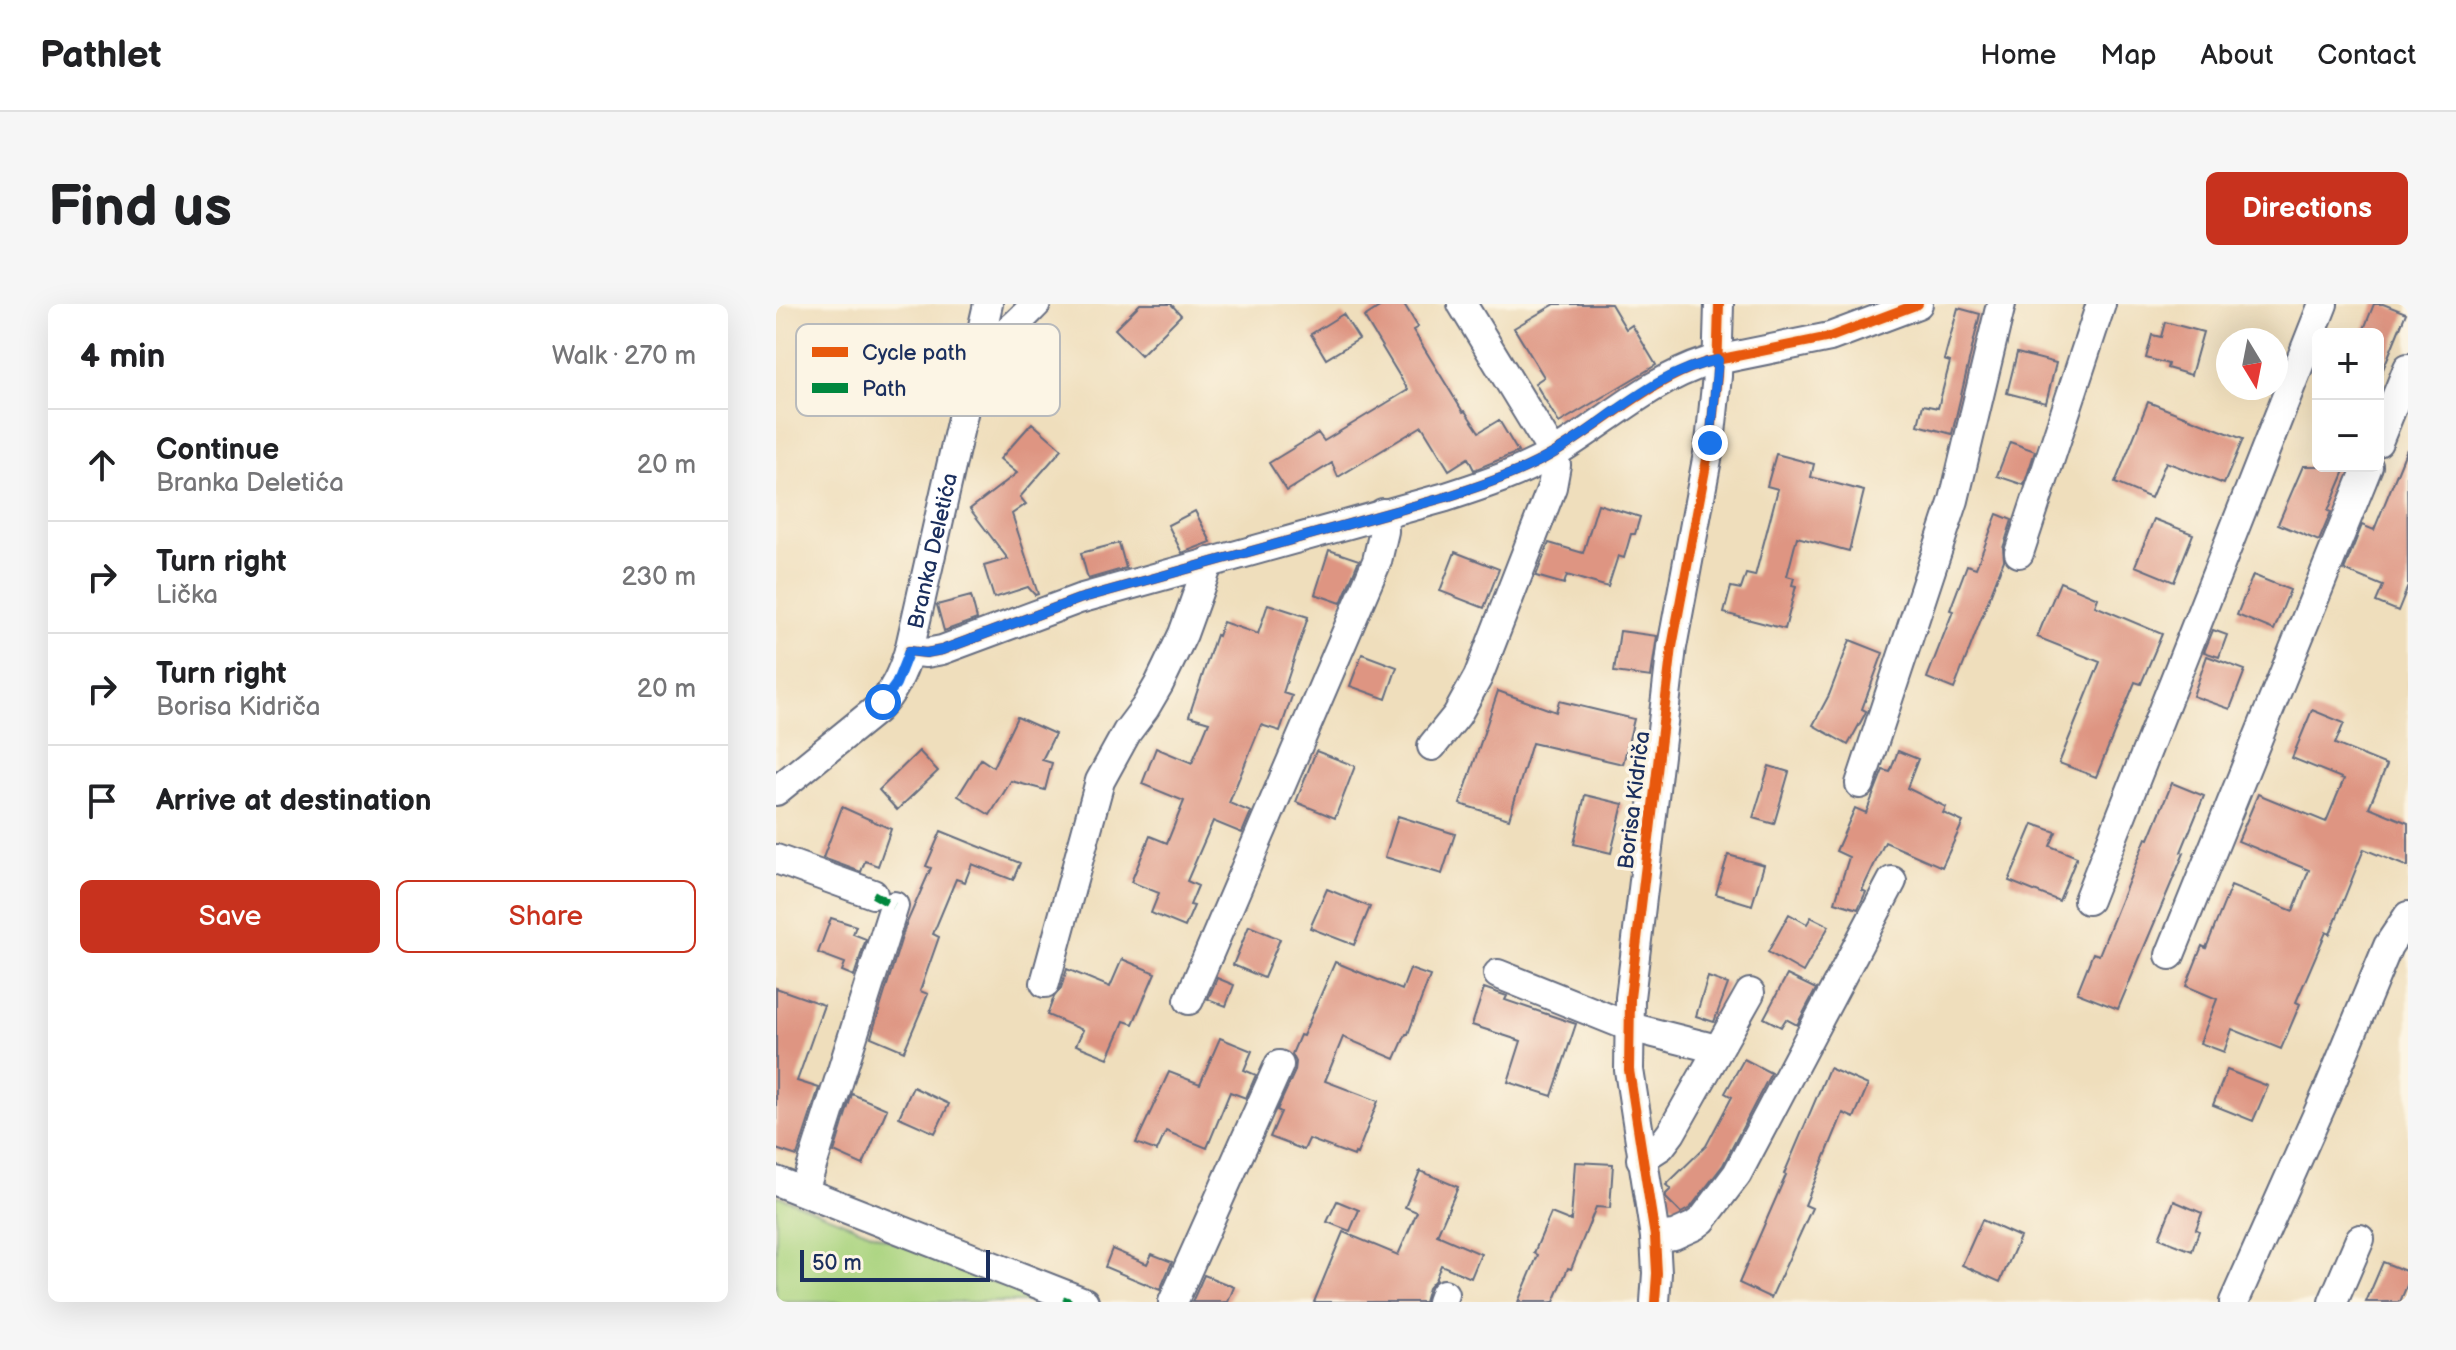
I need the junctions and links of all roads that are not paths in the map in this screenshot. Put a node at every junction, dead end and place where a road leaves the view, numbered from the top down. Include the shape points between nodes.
1 (988, 304) edge
2 (1036, 304) edge
3 (1462, 304) edge
4 (1719, 304) edge
5 (1918, 304) edge
6 (2001, 304) edge
7 (2101, 304) edge
8 (2323, 304) edge
9 (983, 324) edge
10 (1015, 324) edge
11 (1718, 360) junction
12 (2408, 368) edge
13 (962, 416) edge
14 (2384, 427) edge
15 (1553, 453) junction
16 (2366, 472) edge
17 (1383, 513) junction
18 (2019, 553) dead end
19 (1209, 562) junction
20 (909, 651) junction
21 (1432, 746) dead end
22 (1860, 784) dead end
23 (776, 791) edge
24 (776, 859) edge
25 (1892, 881) dead end
26 (2088, 900) dead end
27 (2408, 916) edge
28 (2170, 955) dead end
29 (1498, 974) dead end
30 (1045, 983) dead end
31 (1750, 993) dead end
32 (1189, 1000) dead end
33 (1630, 1027) junction
34 (1717, 1049) junction
35 (1279, 1065) dead end
36 (1641, 1159) junction
37 (776, 1181) edge
38 (804, 1191) junction
39 (1655, 1237) junction
40 (2360, 1239) dead end
41 (1084, 1302) edge
42 (1173, 1302) edge
43 (1655, 1302) edge
44 (2234, 1302) edge
45 (2333, 1302) edge

1 - 9 street, Branka Deletića
2 - 10 street
3 - 15 street
4 - 11 street, Borisa Kidriča
5 - 11 street via 1830,337
6 - 22 street via 1954,500
7 - 18 street
8 - 26 street
11 - 15 street via 1668,377
11 - 33 street, Borisa Kidriča via 1710,443 1672,647
12 - 14 street
13 - 20 street, Branka Deletića
15 - 17 street via 1500,479
15 - 21 street via 1552,487 1478,677
16 - 28 street
17 - 19 street
17 - 32 street via 1377,561
19 - 20 street via 1079,599 942,650
19 - 30 street via 1159,684 1100,781
20 - 23 street, Branka Deletića via 883,702
24 - 38 street via 884,900
25 - 39 street via 1737,1174 1702,1220 1674,1235
27 - 44 street via 2388,946
29 - 33 street
31 - 34 street
33 - 34 street
33 - 36 street, Borisa Kidriča via 1629,1070
34 - 36 street via 1671,1133
35 - 42 street
36 - 39 street, Borisa Kidriča
37 - 38 street
38 - 41 street
39 - 43 street, Borisa Kidriča
40 - 45 street

